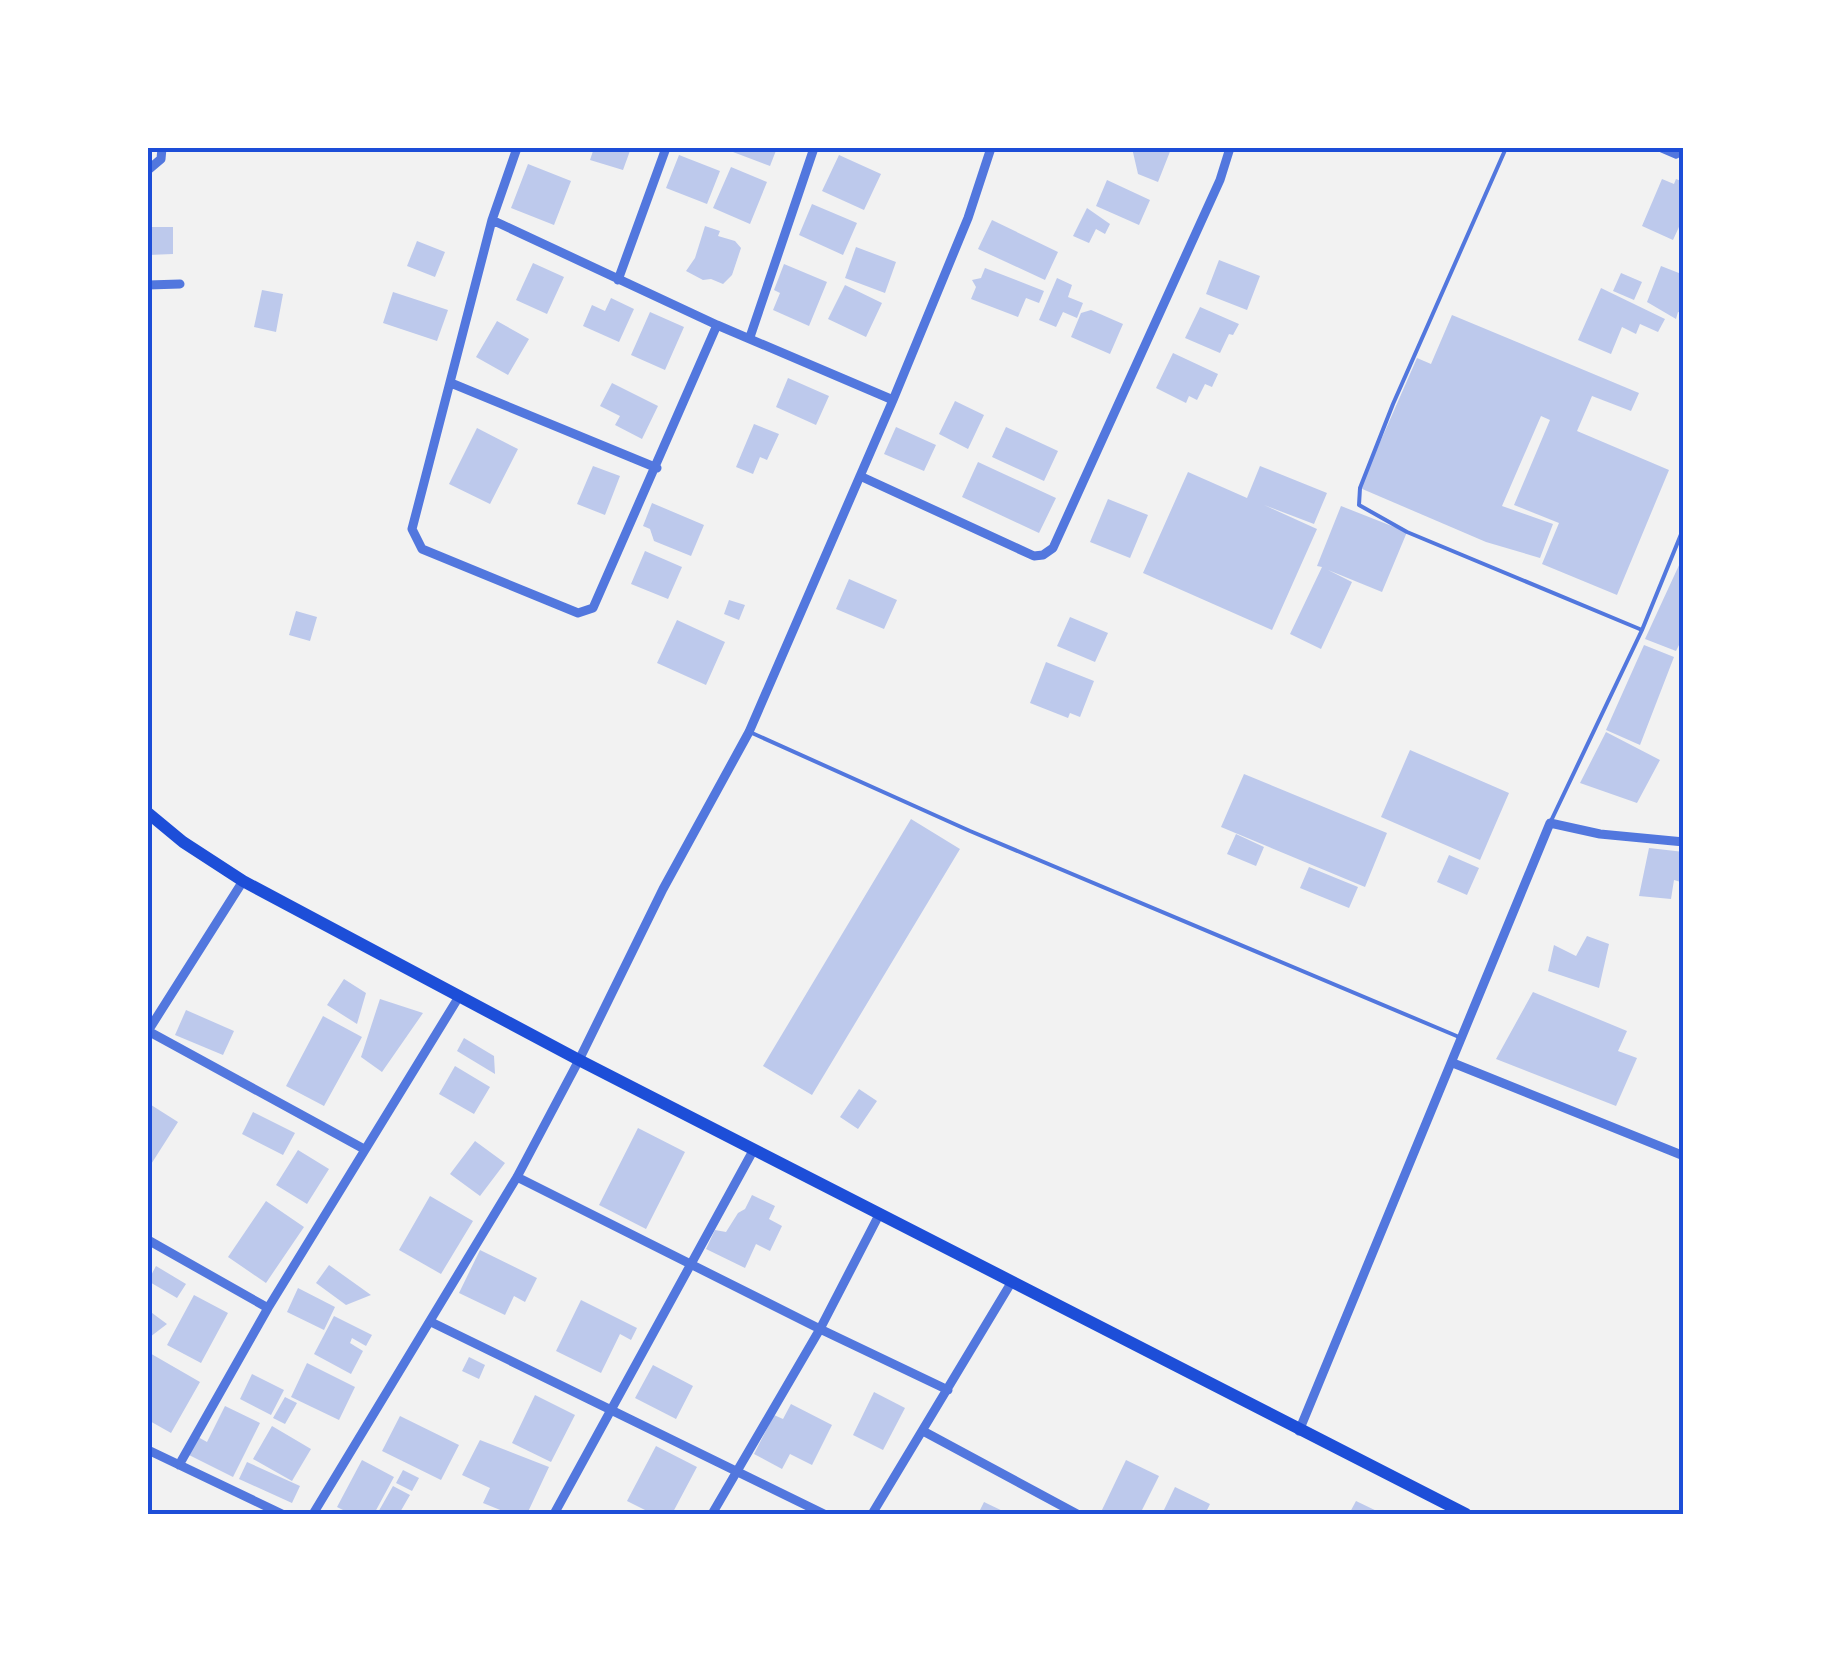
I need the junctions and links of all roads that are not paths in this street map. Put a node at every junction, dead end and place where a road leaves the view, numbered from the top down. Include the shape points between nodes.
1 (162, 148) edge
2 (516, 148) edge
3 (666, 148) edge
4 (814, 148) edge
5 (990, 148) edge
6 (1230, 148) edge
7 (1506, 148) edge
8 (1662, 148) edge
9 (1680, 153) edge
10 (148, 170) edge
11 (492, 220) junction
12 (618, 280) junction
13 (180, 284) dead end
14 (148, 285) edge
15 (717, 325) junction
16 (750, 338) junction
17 (451, 383) junction
18 (893, 400) junction
19 (657, 468) junction
20 (860, 476) junction
21 (1684, 527) edge
22 (1642, 630) junction
23 (750, 732) junction
24 (148, 813) edge
25 (1550, 823) junction
26 (1684, 842) edge
27 (243, 880) junction
28 (460, 995) junction
29 (148, 1031) edge
30 (1464, 1038) junction
31 (580, 1060) junction
32 (1453, 1063) junction
33 (364, 1149) junction
34 (754, 1149) junction
35 (1684, 1156) edge
36 (517, 1176) junction
37 (880, 1213) junction
38 (148, 1240) edge
39 (692, 1266) junction
40 (1010, 1283) junction
41 (268, 1308) junction
42 (432, 1322) junction
43 (820, 1329) junction
44 (948, 1390) junction
45 (613, 1411) junction
46 (1300, 1430) junction
47 (924, 1431) junction
48 (148, 1450) edge
49 (178, 1465) junction
50 (735, 1471) junction
51 (1440, 1509) edge
52 (282, 1514) edge
53 (313, 1514) edge
54 (554, 1514) edge
55 (712, 1514) edge
56 (824, 1514) edge
57 (872, 1514) edge
58 (1076, 1514) edge
59 (1466, 1514) edge

1 - 10 street via 161,159
2 - 11 street
3 - 12 street
4 - 16 street
5 - 18 street
6 - 20 street via 1052,548 1034,556
7 - 22 lane via 1393,404 1359,506
8 - 9 street
11 - 12 street
11 - 17 street
12 - 15 street
13 - 14 street
15 - 16 street
15 - 19 street
16 - 18 street
17 - 19 street
17 - 19 street via 412,529 422,549 493,580 578,613 594,608
18 - 20 street
20 - 23 street
21 - 22 lane
22 - 25 lane
23 - 30 lane
23 - 31 street
24 - 27 main road
25 - 26 street
25 - 30 street
27 - 28 main road
27 - 29 street
28 - 31 main road
28 - 33 street
29 - 33 street
30 - 32 street
31 - 34 main road
31 - 36 street
32 - 35 street
32 - 46 street
33 - 41 street
34 - 37 main road
34 - 39 street
36 - 39 street
36 - 42 street
37 - 40 main road
37 - 43 street
38 - 41 street
39 - 43 street
39 - 45 street
40 - 44 street
40 - 46 main road
41 - 49 street
42 - 45 street
42 - 53 street
43 - 44 street
43 - 50 street
44 - 47 street
45 - 50 street
45 - 54 street
46 - 51 main road
47 - 57 street
47 - 58 street
48 - 49 street
49 - 52 street
50 - 55 street
50 - 56 street
51 - 59 main road

